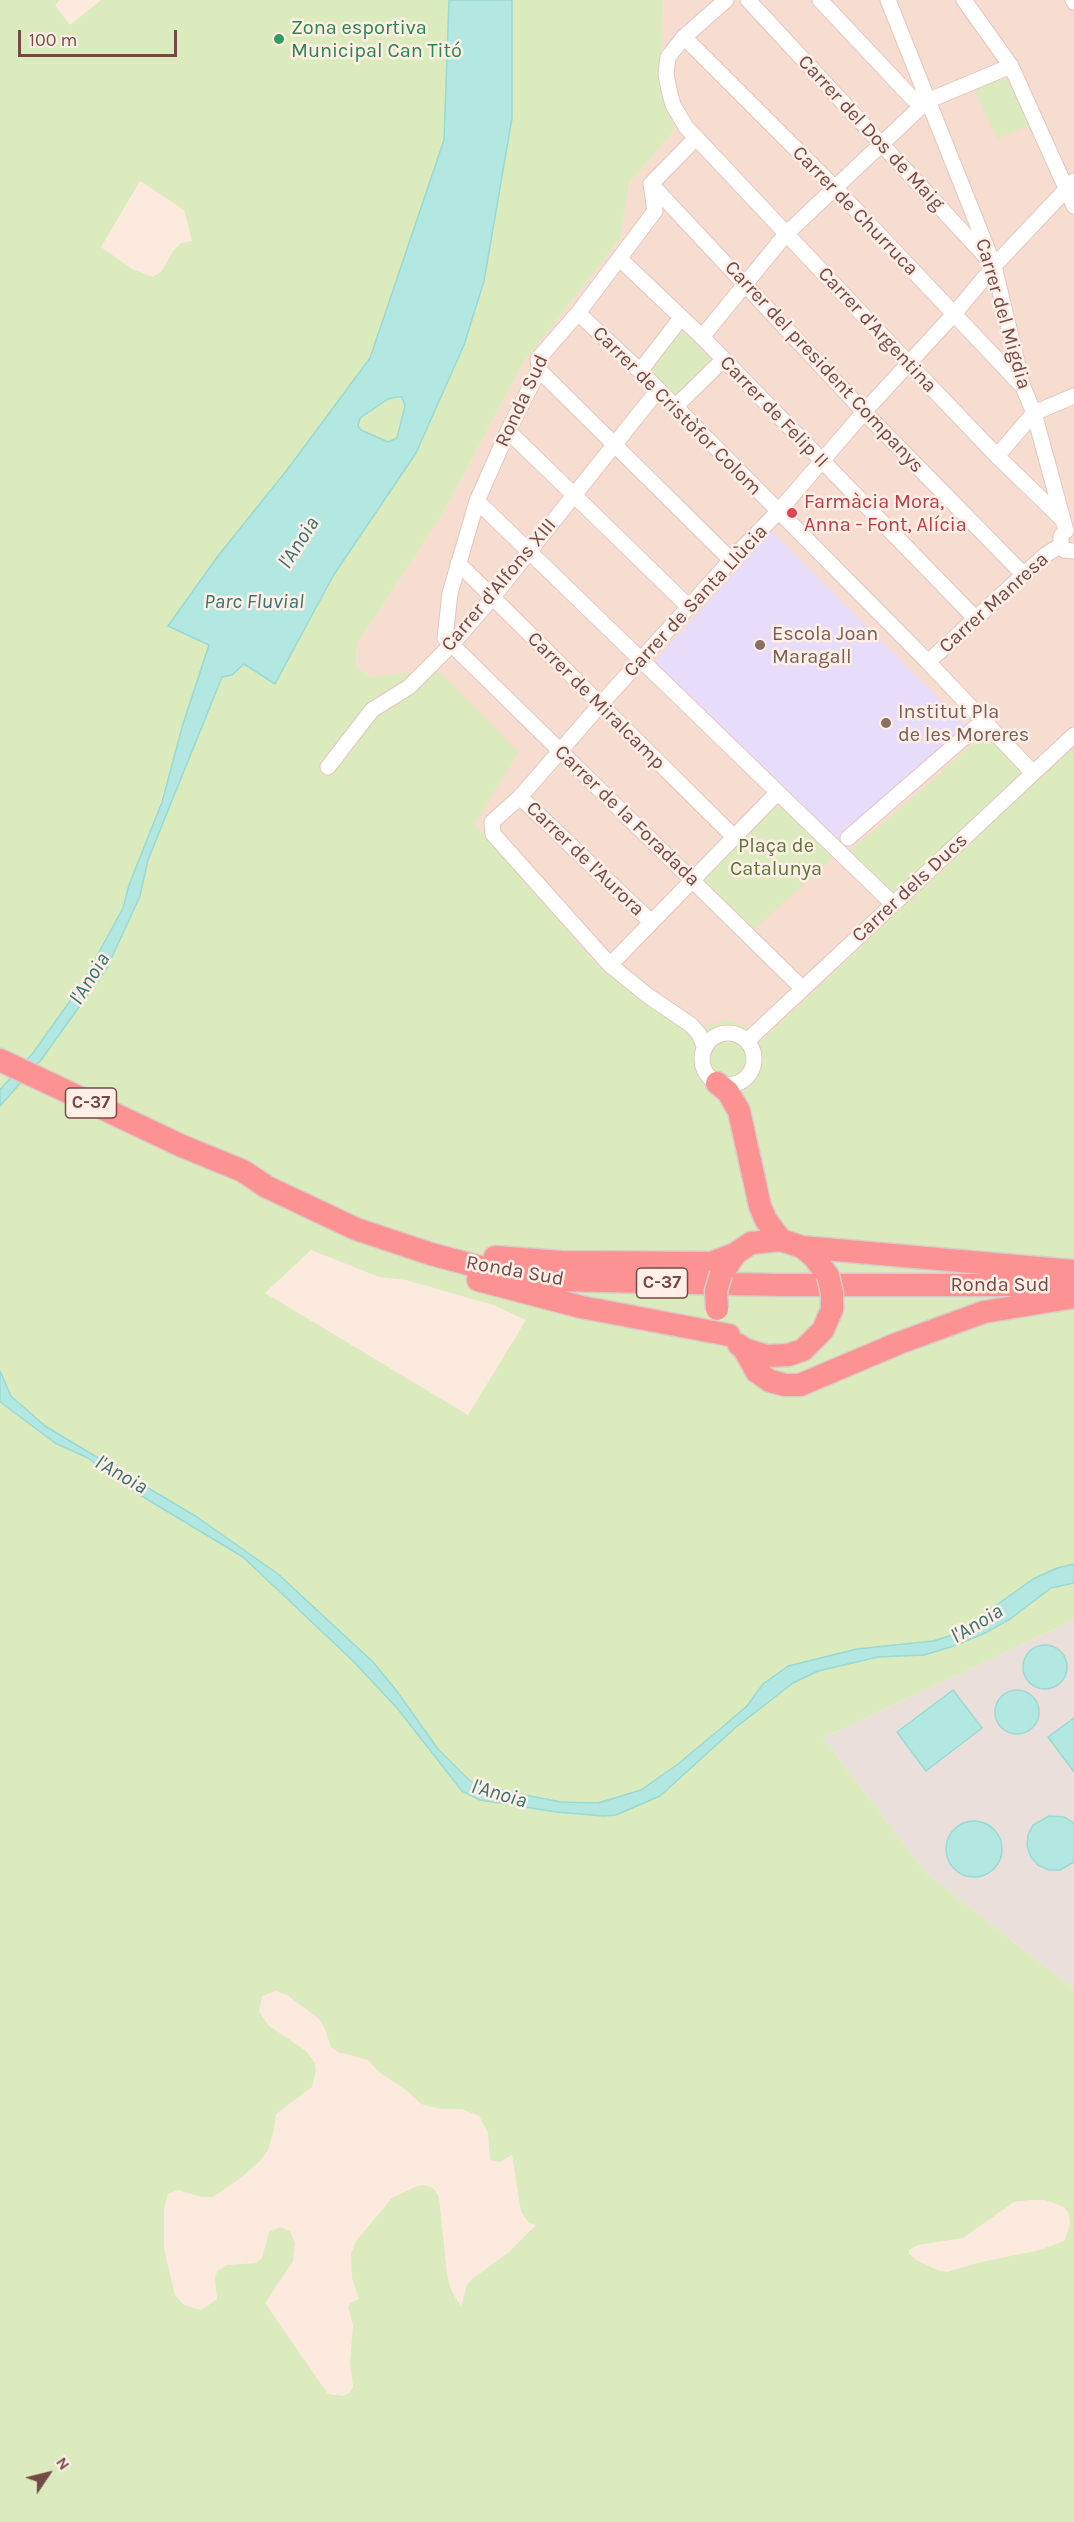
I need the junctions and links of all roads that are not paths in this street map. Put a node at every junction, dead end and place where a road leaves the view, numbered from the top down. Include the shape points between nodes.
1 (726, 0) edge
2 (748, 0) edge
3 (820, 0) edge
4 (888, 0) edge
5 (964, 0) edge
6 (684, 37) junction
7 (1011, 66) junction
8 (927, 101) junction
9 (696, 138) junction
10 (882, 143) junction
11 (651, 184) junction
12 (1070, 185) edge
13 (835, 188) junction
14 (1074, 206) edge
15 (786, 234) junction
16 (620, 259) junction
17 (994, 266) junction
18 (745, 284) junction
19 (578, 313) junction
20 (954, 314) junction
21 (681, 318) junction
22 (702, 337) junction
23 (723, 360) junction
24 (909, 364) junction
25 (538, 370) junction
26 (640, 371) junction
27 (1023, 387) junction
28 (658, 390) junction
29 (1074, 396) edge
30 (675, 407) junction
31 (864, 412) junction
32 (1034, 413) junction
33 (508, 431) junction
34 (615, 444) junction
35 (997, 456) junction
36 (822, 461) junction
37 (573, 496) junction
38 (477, 501) junction
39 (778, 512) junction
40 (1069, 540) edge
41 (529, 550) junction
42 (731, 560) junction
43 (458, 563) junction
44 (1024, 575) junction
45 (492, 598) junction
46 (689, 607) junction
47 (976, 619) junction
48 (452, 644) junction
49 (641, 662) junction
50 (928, 662) junction
51 (600, 705) junction
52 (982, 721) junction
53 (1074, 735) edge
54 (559, 750) junction
55 (328, 767) dead end
56 (1033, 773) junction
57 (777, 793) junction
58 (520, 797) junction
59 (735, 837) junction
60 (848, 838) dead end
61 (693, 881) junction
62 (892, 904) junction
63 (651, 922) junction
64 (610, 965) junction
65 (802, 988) junction
66 (747, 1041) junction
67 (705, 1048) junction
68 (0, 1060) edge
69 (744, 1080) junction
70 (717, 1083) junction
71 (739, 1111) junction
72 (267, 1187) junction
73 (759, 1206) junction
74 (791, 1244) junction
75 (743, 1249) junction
76 (1074, 1271) edge
77 (1074, 1285) edge
78 (1074, 1297) edge
79 (737, 1342) junction

1 - 6 street, Carrer d'Argentina
2 - 10 street, Carrer del Dos de Maig
3 - 8 street via 913,99
4 - 8 street, Carrer del Migdia
5 - 7 street
6 - 9 street, Carrer d'Argentina via 668,57 666,74 674,105
6 - 13 street, Carrer de Churruca
7 - 8 street
7 - 12 street
8 - 10 street
8 - 17 street, Carrer del Migdia
9 - 11 street
9 - 15 street, Carrer d'Argentina
10 - 13 street
10 - 17 street, Carrer del Dos de Maig
11 - 16 street, Ronda Sud via 655,211
11 - 18 street, Carrer del president Companys
12 - 14 street
12 - 17 street, Carrer de Santa Llùcia
13 - 15 street
13 - 20 street, Carrer de Churruca
15 - 18 street
15 - 24 street, Carrer d'Argentina
16 - 19 street, Ronda Sud
16 - 21 street, Carrer de Felip II
17 - 20 street, Carrer de Santa Llùcia
17 - 27 street, Carrer del Migdia
18 - 22 street
18 - 31 street, Carrer del president Companys
19 - 25 street, Ronda Sud via 538,359
19 - 26 street, Carrer de Cristòfor Colom
20 - 24 street, Carrer de Santa Llùcia
20 - 27 street, Carrer de Churruca
21 - 22 street, Carrer de Felip II
21 - 26 street
22 - 23 street, Carrer de Felip II
23 - 30 street
23 - 36 street, Carrer de Felip II
24 - 31 street, Carrer de Santa Llùcia
24 - 35 street, Carrer d'Argentina
25 - 33 street, Ronda Sud
25 - 34 street
26 - 28 street, Carrer de Cristòfor Colom
27 - 32 street, Carrer del Migdia
28 - 30 street, Carrer de Cristòfor Colom
28 - 34 street, Carrer d'Alfons XIII
29 - 32 street
30 - 39 street, Carrer de Cristòfor Colom
31 - 36 street, Carrer de Santa Llùcia
31 - 44 street, Carrer del president Companys
32 - 35 street
32 - 40 street, Carrer del Migdia
33 - 37 street
33 - 38 street, Ronda Sud
34 - 37 street, Carrer d'Alfons XIII
34 - 42 street
35 - 40 street, Carrer d'Argentina
36 - 39 street, Carrer de Santa Llùcia
36 - 47 street, Carrer de Felip II
37 - 41 street, Carrer d'Alfons XIII
37 - 46 street
38 - 41 street
38 - 43 street, Ronda Sud
39 - 42 street, Carrer de Santa Llùcia
39 - 50 street, Carrer de Cristòfor Colom
40 - 44 street, Carrer Manresa
41 - 45 street, Carrer d'Alfons XIII
41 - 49 street
42 - 46 street, Carrer de Santa Llùcia
43 - 45 street, Carrer de Miralcamp
43 - 48 street, Ronda Sud via 445,638
44 - 47 street, Carrer Manresa
45 - 48 street, Carrer d'Alfons XIII
45 - 51 street, Carrer de Miralcamp
46 - 49 street, Carrer de Santa Llùcia
47 - 50 street, Carrer Manresa
48 - 54 street, Carrer de la Foradada
48 - 55 street, Carrer d'Alfons XIII via 409,687 372,710
49 - 51 street, Carrer de Santa Llùcia
49 - 57 street
50 - 52 street, Carrer de Cristòfor Colom
51 - 54 street, Carrer de Santa Llùcia
51 - 59 street, Carrer de Miralcamp
52 - 56 street, Carrer de Cristòfor Colom
52 - 60 street
53 - 56 street, Carrer dels Ducs
54 - 58 street, Carrer de Santa Llùcia
54 - 61 street, Carrer de la Foradada
56 - 62 street, Carrer dels Ducs
57 - 59 street
57 - 62 street
58 - 63 street, Carrer de l'Aurora
58 - 64 street, Carrer de Santa Llùcia via 492,822 494,834
59 - 61 street
61 - 63 street
61 - 65 street, Carrer de la Foradada
62 - 65 street, Carrer dels Ducs
63 - 64 street
64 - 67 street via 691,1025
65 - 66 street, Carrer dels Ducs
66 - 67 street via 724,1034 716,1036
66 - 69 street via 752,1048 753,1065
67 - 70 street via 705,1071
68 - 72 highway, Ronda Sud / C-37 via 243,1171
69 - 70 street via 731,1085
69 - 71 highway
70 - 71 highway via 728,1092
71 - 73 highway
72 - 75 highway via 433,1245 498,1258 711,1263
72 - 77 highway, Ronda Sud / C-37 via 356,1229 431,1254 559,1280
72 - 79 highway via 333,1228 425,1263 497,1286
73 - 74 highway via 766,1220
73 - 75 highway via 759,1221
74 - 75 highway
74 - 76 highway
74 - 79 highway, bridge via 814,1257 828,1276 832,1309 823,1330 803,1350 788,1355 766,1356
75 - 79 highway, bridge via 721,1274 716,1291 717,1309
78 - 79 highway via 984,1312 800,1385 770,1381 757,1372

